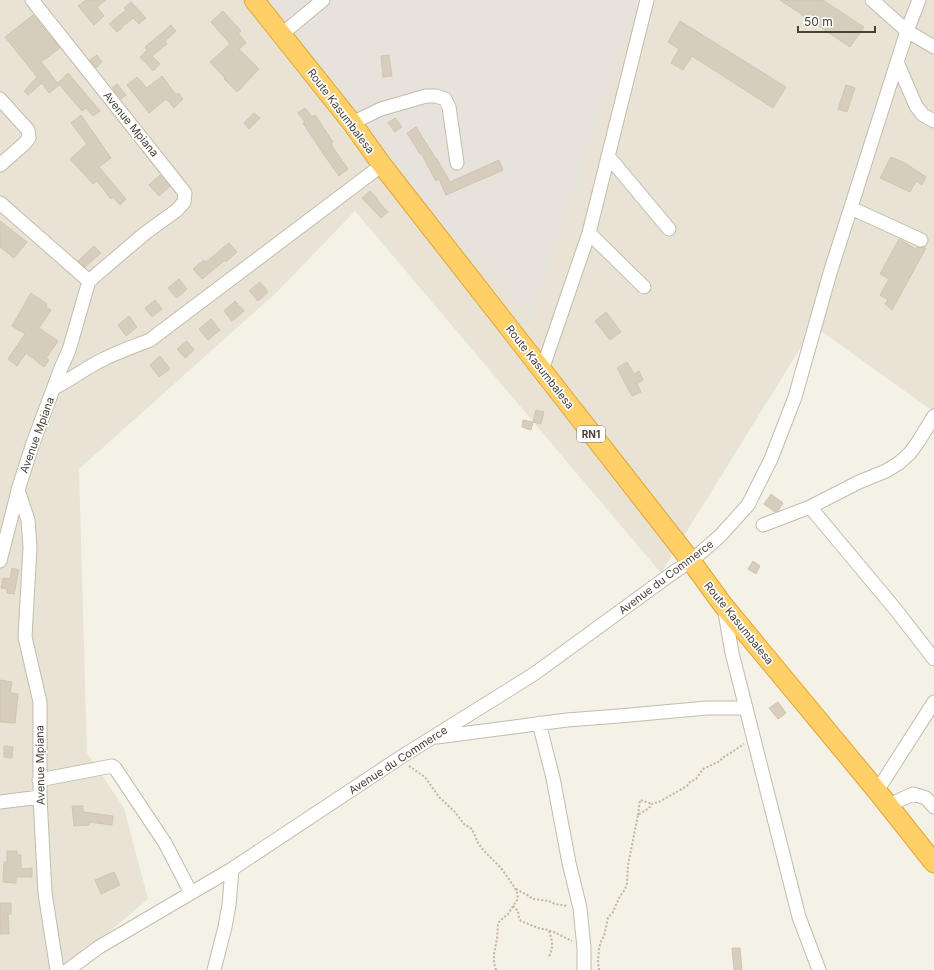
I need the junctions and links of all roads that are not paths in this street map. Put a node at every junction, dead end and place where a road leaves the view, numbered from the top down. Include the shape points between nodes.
1 (32, 0) edge
2 (254, 0) edge
3 (323, 0) edge
4 (647, 0) edge
5 (872, 0) edge
6 (919, 0) edge
7 (907, 31) junction
8 (282, 34) junction
9 (934, 47) edge
10 (897, 62) junction
11 (0, 100) edge
12 (352, 122) junction
13 (934, 122) edge
14 (608, 156) junction
15 (457, 162) dead end
16 (0, 164) edge
17 (382, 165) junction
18 (0, 204) edge
19 (851, 208) junction
20 (669, 229) dead end
21 (589, 233) junction
22 (921, 240) dead end
23 (90, 281) junction
24 (644, 287) dead end
25 (542, 370) junction
26 (54, 388) junction
27 (934, 416) edge
28 (18, 490) junction
29 (810, 507) junction
30 (763, 525) dead end
31 (0, 561) edge
32 (691, 561) junction
33 (724, 605) junction
34 (934, 658) edge
35 (934, 702) edge
36 (746, 708) junction
37 (539, 723) junction
38 (432, 737) junction
39 (40, 780) junction
40 (877, 791) junction
41 (40, 797) junction
42 (0, 802) edge
43 (889, 806) junction
44 (934, 807) edge
45 (934, 862) edge
46 (232, 869) junction
47 (191, 893) junction
48 (57, 970) edge
49 (68, 970) edge
50 (214, 970) edge
51 (584, 970) edge
52 (819, 970) edge

1 - 23 street, Avenue Mpiana via 185,193 184,202 177,210 144,234
2 - 8 highway, Route Kasumbalesa / RN1
3 - 8 street
4 - 14 street
5 - 7 street
6 - 7 street, Avenue du Commerce
7 - 9 street
7 - 10 street, Avenue du Commerce
8 - 12 highway, Route Kasumbalesa / RN1
10 - 13 street via 916,106 923,115
10 - 19 street, Avenue du Commerce
11 - 16 street via 28,130 29,138
12 - 15 street via 381,109 426,96 436,96 445,100 449,107
12 - 17 highway, Route Kasumbalesa / RN1
14 - 20 street
14 - 21 street
17 - 25 highway, Route Kasumbalesa / RN1
17 - 26 street via 150,340 106,358
18 - 23 street
19 - 22 street
19 - 32 street, Avenue du Commerce via 795,397 776,447 748,505 720,536
21 - 24 street
21 - 25 street
23 - 26 street, Avenue Mpiana via 69,350
25 - 32 highway, Route Kasumbalesa / RN1
26 - 28 street, Avenue Mpiana
27 - 29 street via 910,453 899,463
28 - 31 street
28 - 39 street, Avenue Mpiana via 28,520 30,546 25,637 40,702
29 - 30 street
29 - 34 street
32 - 33 highway, Route Kasumbalesa / RN1
32 - 38 street, Avenue du Commerce via 534,674
33 - 36 street via 732,653
33 - 40 highway, Route Kasumbalesa / RN1
35 - 40 street
36 - 37 street via 707,708
36 - 52 street via 798,917
37 - 38 street
37 - 51 street via 580,908
38 - 46 street, Avenue du Commerce
39 - 41 street, Avenue Mpiana
39 - 47 street via 112,766 115,768 165,843
40 - 43 highway, Route Kasumbalesa / RN1
41 - 42 street
41 - 48 street, Avenue Mpiana via 45,893
43 - 44 street via 913,794 926,798
43 - 45 highway, Route Kasumbalesa / RN1
46 - 47 street, Avenue du Commerce
46 - 50 street via 225,927
47 - 49 street, Avenue du Commerce via 99,947

